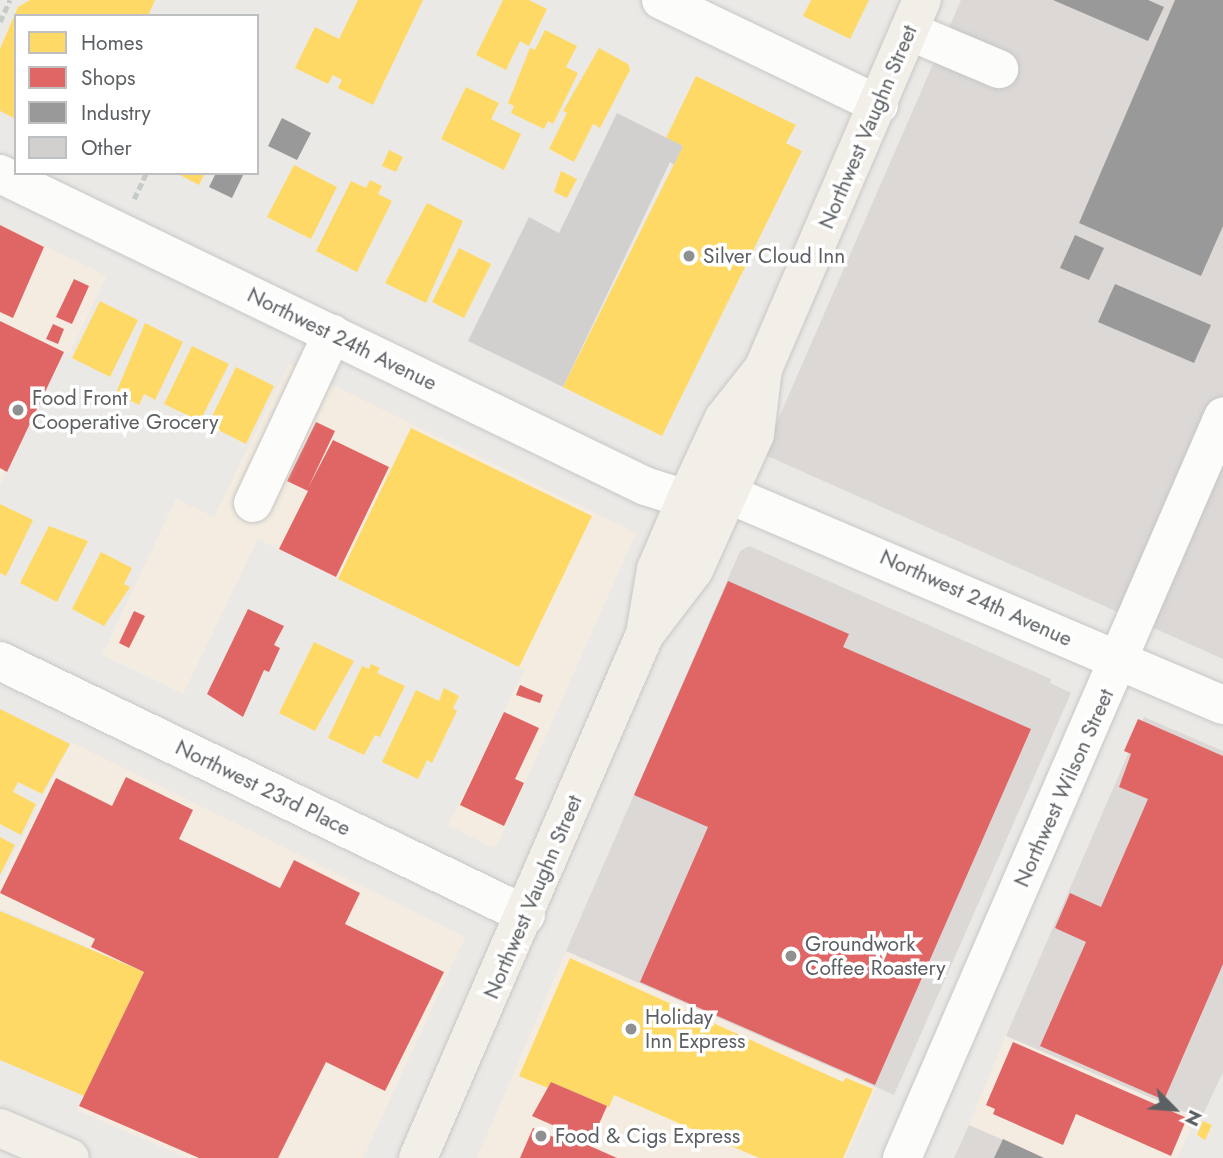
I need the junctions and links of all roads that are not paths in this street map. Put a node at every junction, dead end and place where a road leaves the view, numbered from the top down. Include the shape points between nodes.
1 (661, 0) edge
2 (916, 15) edge
3 (999, 69) dead end
4 (879, 105) junction
5 (0, 174) edge
6 (332, 334) junction
7 (763, 369) junction
8 (1223, 417) edge
9 (727, 494) junction
10 (686, 499) junction
11 (253, 503) dead end
12 (645, 634) junction
13 (0, 661) edge
14 (1120, 661) junction
15 (1223, 705) edge
16 (526, 915) junction
17 (0, 1128) edge
18 (70, 1158) edge
19 (418, 1158) edge
20 (902, 1158) edge

1 - 4 street
2 - 3 street
2 - 4 main road, Northwest Vaughn Street
4 - 7 main road, Northwest Vaughn Street
5 - 6 street, Northwest 24th Avenue
6 - 10 street, Northwest 24th Avenue via 645,486
6 - 11 street
7 - 9 main road, Northwest Vaughn Street via 755,434
7 - 10 main road, Northwest Vaughn Street via 724,418
8 - 14 street, Northwest Wilson Street
9 - 12 main road, Northwest Vaughn Street via 694,570
9 - 14 street, Northwest 24th Avenue
10 - 12 main road, Northwest Vaughn Street via 656,569
12 - 16 main road, Northwest Vaughn Street
13 - 16 street, Northwest 23rd Place
14 - 15 street, Northwest 24th Avenue
14 - 20 street, Northwest Wilson Street
16 - 19 main road, Northwest Vaughn Street
17 - 18 main road

